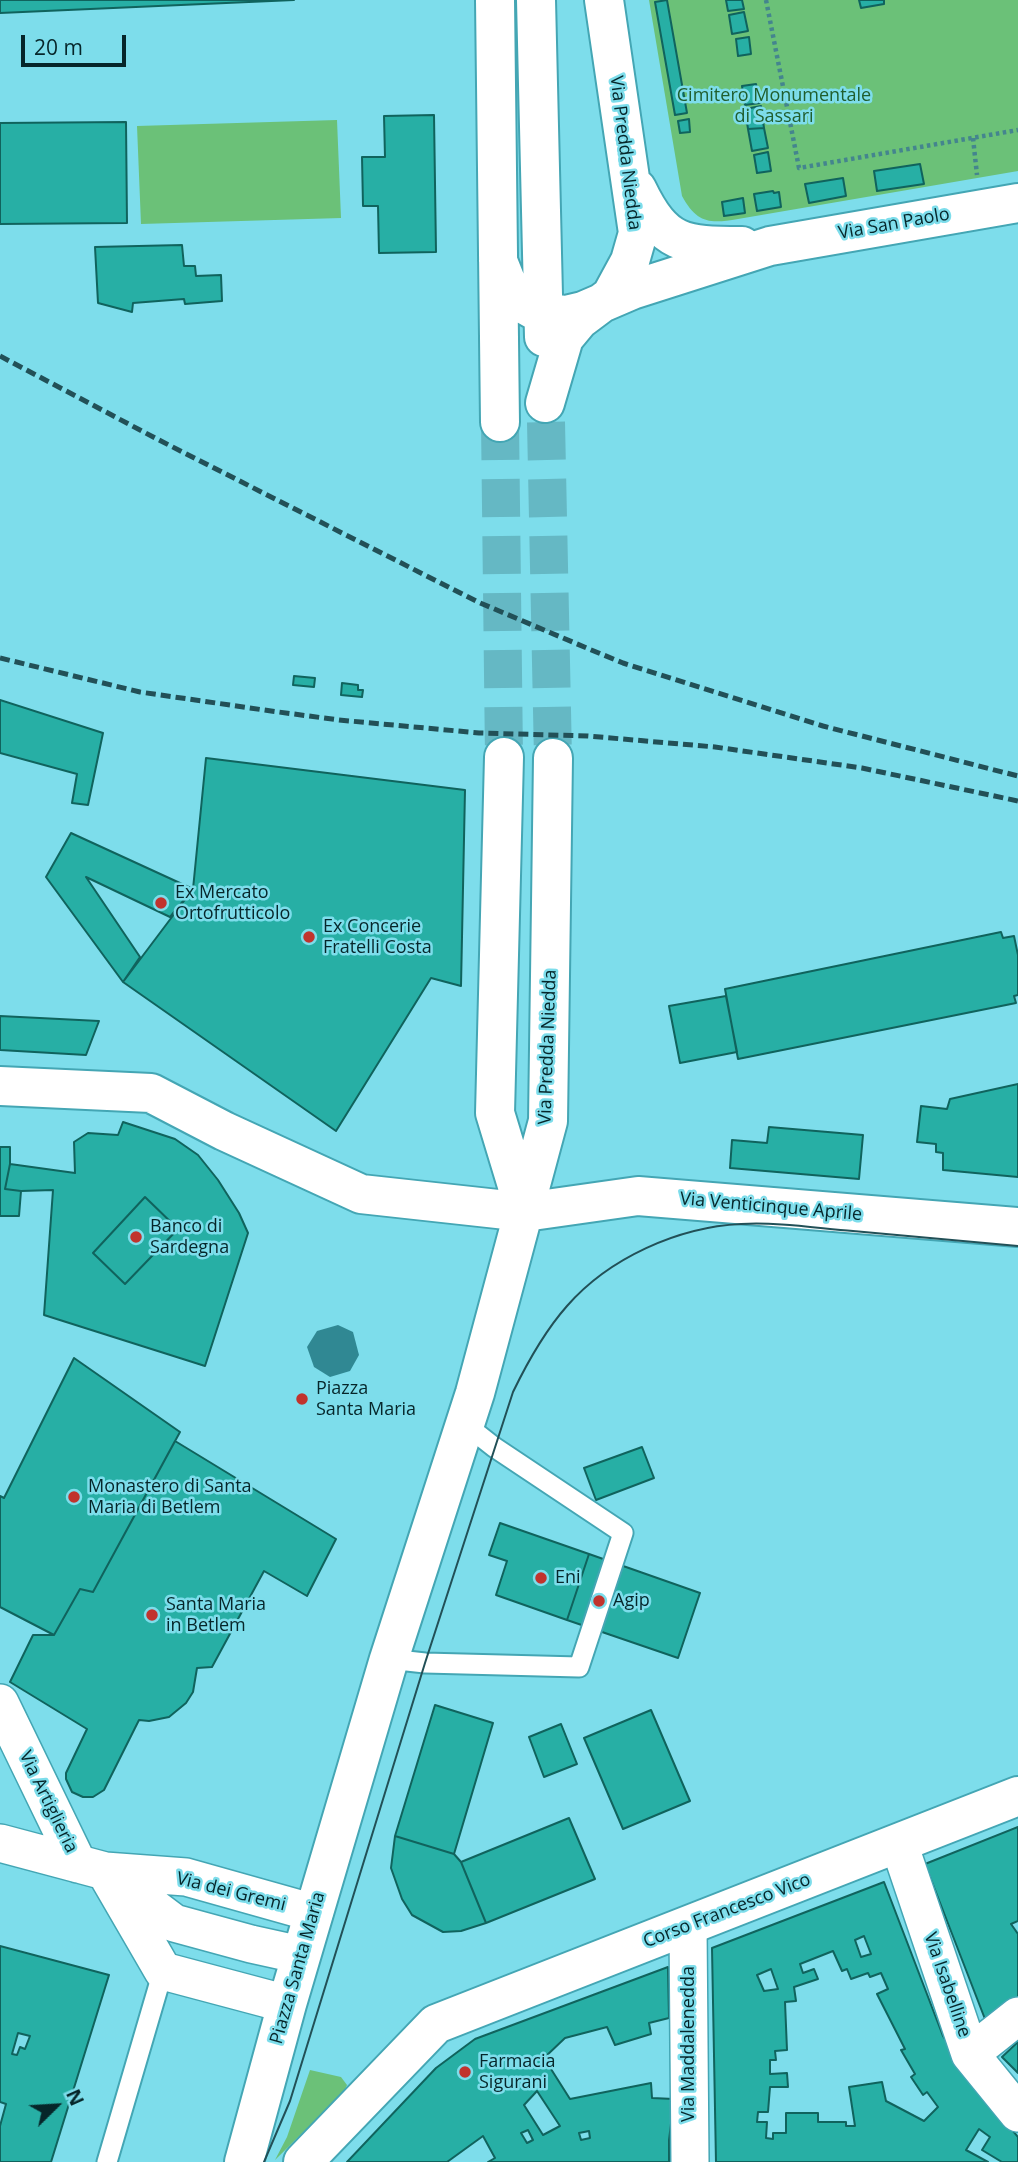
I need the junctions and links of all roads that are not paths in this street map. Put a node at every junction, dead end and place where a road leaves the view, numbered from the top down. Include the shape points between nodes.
1 (495, 0) edge
2 (536, 0) edge
3 (604, 0) edge
4 (631, 178) junction
5 (1018, 203) edge
6 (771, 246) junction
7 (498, 261) junction
8 (598, 306) junction
9 (544, 313) junction
10 (500, 422) tunnel mouth
11 (504, 757) tunnel mouth
12 (553, 758) tunnel mouth
13 (0, 1086) edge
14 (525, 1212) junction
15 (1018, 1227) edge
16 (466, 1424) junction
17 (389, 1659) junction
18 (0, 1703) edge
19 (1018, 1796) edge
20 (0, 1843) edge
21 (900, 1844) junction
22 (91, 1867) junction
23 (314, 1913) junction
24 (688, 1926) junction
25 (301, 1955) junction
26 (163, 1971) junction
27 (287, 2004) junction
28 (1018, 2016) edge
29 (970, 2054) junction
30 (1018, 2113) edge
31 (107, 2162) edge
32 (244, 2162) edge
33 (303, 2162) edge
34 (690, 2162) edge

1 - 7 main road
2 - 9 main road, Via Predda Niedda
3 - 4 main road, Via Predda Niedda
4 - 6 main road, Via San Paolo via 650,215 666,233 685,243
4 - 8 main road, Via Predda Niedda via 638,233 623,277
5 - 6 main road, Via San Paolo
6 - 8 main road, Via San Paolo via 632,290
7 - 9 main road via 520,302
7 - 10 main road
8 - 9 main road via 566,315
8 - 9 main road, Via Predda Niedda via 564,338 546,412
11 - 14 main road via 495,1113
12 - 14 main road, Via Predda Niedda via 548,1121
13 - 14 main road, Via Venticinque Aprile via 151,1093 361,1194
14 - 15 main road, Via Venticinque Aprile via 638,1196
14 - 16 main road, Piazza Santa Maria
16 - 17 main road, Piazza Santa Maria
16 - 17 lane via 623,1533 587,1643 579,1667
17 - 23 main road, Piazza Santa Maria
18 - 22 street, Via Artiglieria
19 - 21 main road, Corso Francesco Vico
20 - 22 street, Via dei Gremi
21 - 24 main road, Corso Francesco Vico
21 - 29 street, Via Isabelline
22 - 23 street, Via dei Gremi via 186,1877
22 - 25 street, Via dei Gremi via 174,1923
22 - 26 street
23 - 25 main road, Piazza Santa Maria
24 - 33 main road, Corso Francesco Vico via 436,2024
24 - 34 street, Via Maddalenedda
25 - 27 main road, Piazza Santa Maria
26 - 27 street
26 - 31 lane
27 - 32 main road, Piazza Santa Maria
28 - 29 street
29 - 30 street, Via Isabelline

